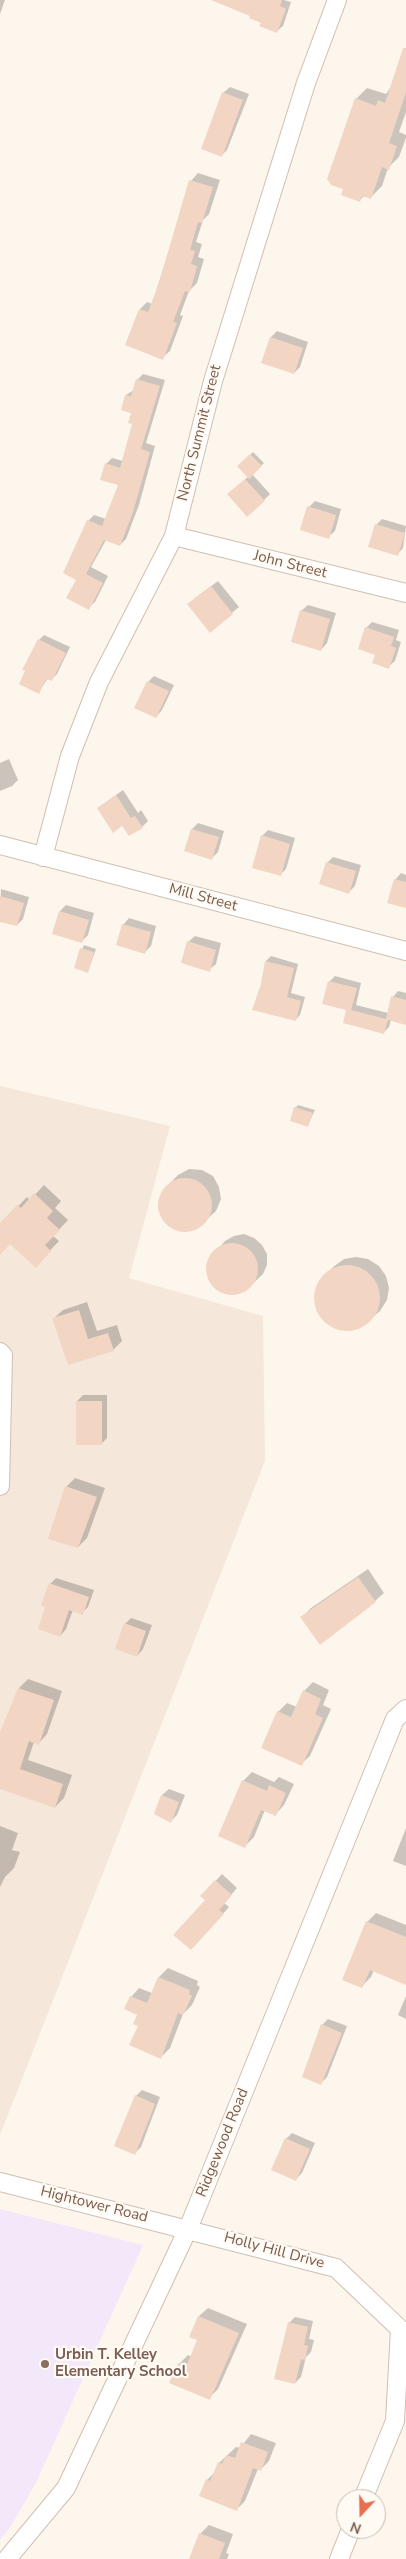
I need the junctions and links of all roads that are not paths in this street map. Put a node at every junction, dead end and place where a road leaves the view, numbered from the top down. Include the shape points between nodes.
1 (337, 0) edge
2 (174, 536) junction
3 (406, 594) edge
4 (0, 845) edge
5 (43, 856) junction
6 (406, 951) edge
7 (0, 1352) edge
8 (0, 1486) edge
9 (406, 1710) edge
10 (0, 2182) edge
11 (188, 2228) junction
12 (367, 2489) edge
13 (347, 2539) edge
14 (8, 2559) edge
15 (339, 2559) edge

1 - 2 street, North Summit Street via 306,82 213,381
2 - 3 street, John Street
2 - 5 street, North Summit Street via 99,682 70,756
4 - 5 street, Mill Street
5 - 6 street, Mill Street
7 - 8 street via 3,1355
9 - 11 street, Ridgewood Road via 395,1719
10 - 11 street, Hightower Road
11 - 12 street, Holly Hill Drive via 336,2268 400,2329 395,2421
11 - 14 street, Ridgewood Road via 66,2488
13 - 15 street

